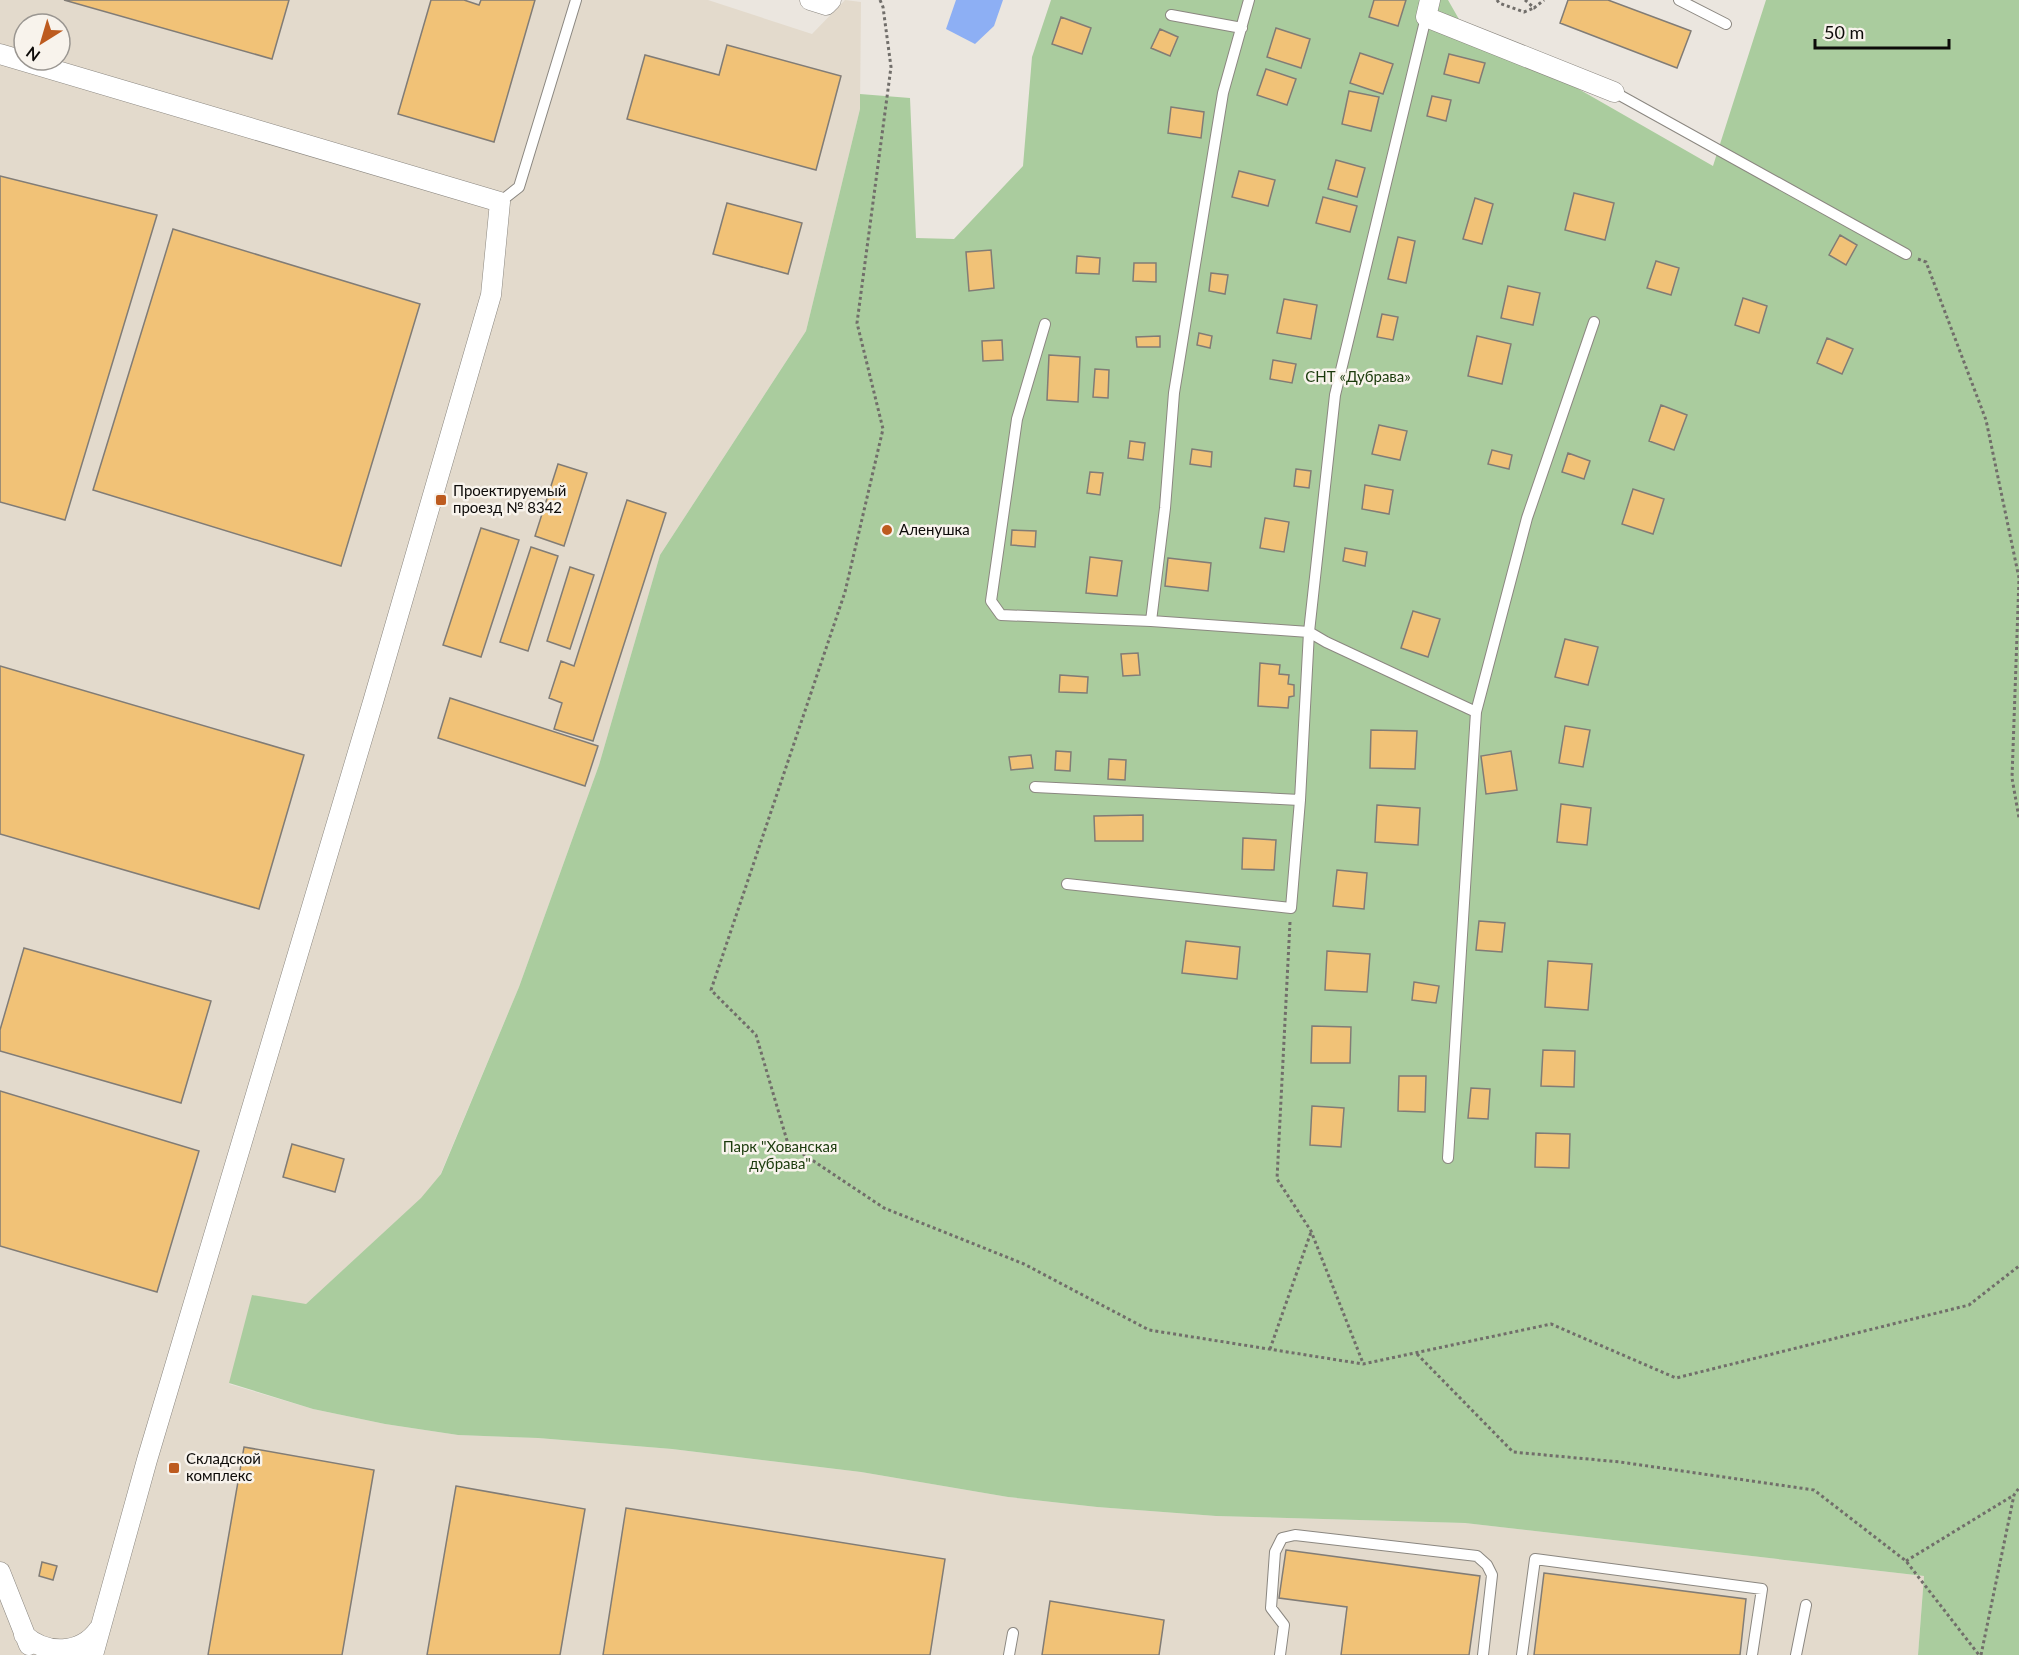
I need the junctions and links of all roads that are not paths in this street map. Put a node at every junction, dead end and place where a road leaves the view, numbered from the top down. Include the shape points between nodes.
1 (576, 0) edge
2 (810, 0) edge
3 (831, 0) edge
4 (1249, 0) edge
5 (1679, 0) edge
6 (1428, 9) edge
7 (1171, 15) dead end
8 (1726, 24) dead end
9 (1242, 28) junction
10 (0, 54) edge
11 (1614, 92) joint
12 (500, 202) junction
13 (1906, 254) dead end
14 (1594, 322) dead end
15 (1045, 324) dead end
16 (1151, 621) junction
17 (1309, 632) junction
18 (1476, 712) junction
19 (1035, 787) dead end
20 (1300, 800) junction
21 (1067, 884) dead end
22 (1448, 1158) dead end
23 (0, 1572) edge
24 (1806, 1605) dead end
25 (100, 1627) junction
26 (1013, 1633) dead end
27 (24, 1635) junction
28 (34, 1655) edge
29 (93, 1655) edge
30 (1009, 1655) edge
31 (1280, 1655) edge
32 (1483, 1655) edge
33 (1522, 1655) edge
34 (1752, 1655) edge
35 (1796, 1655) edge

1 - 12 lane via 519,187
2 - 3 street via 826,5
4 - 9 lane
5 - 8 lane
6 - 11 street
6 - 17 lane via 1335,395
7 - 9 lane
9 - 16 lane via 1223,93 1174,393
10 - 12 street
11 - 13 lane
12 - 25 street via 490,295
14 - 18 lane via 1527,519
15 - 16 lane via 1017,419 991,601 1001,615
16 - 17 lane
17 - 18 lane
17 - 20 lane
18 - 22 lane
19 - 20 lane
20 - 21 lane via 1291,908
23 - 27 street
24 - 35 lane
25 - 27 street via 84,1647 61,1655 40,1650
25 - 29 street
26 - 30 lane
27 - 28 street
31 - 32 lane via 1284,1625 1271,1608 1275,1552 1282,1538 1295,1536 1477,1556 1492,1575
33 - 34 lane via 1535,1558 1762,1588

